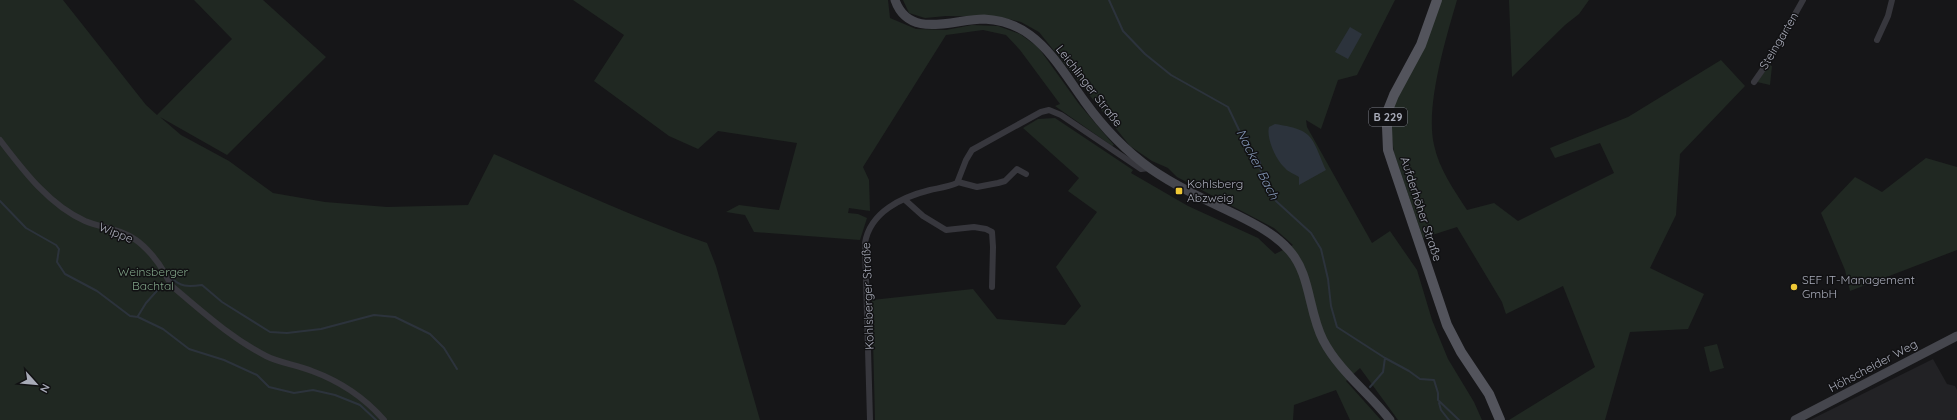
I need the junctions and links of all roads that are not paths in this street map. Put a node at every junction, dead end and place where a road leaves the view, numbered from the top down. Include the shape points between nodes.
1 (896, 0) edge
2 (1437, 0) edge
3 (1803, 0) edge
4 (1892, 0) edge
5 (1877, 40) dead end
6 (1754, 82) dead end
7 (0, 140) edge
8 (1149, 168) junction
9 (1026, 174) dead end
10 (958, 182) junction
11 (904, 199) junction
12 (992, 287) dead end
13 (1957, 336) edge
14 (1799, 419) edge
15 (384, 420) edge
16 (870, 420) edge
17 (1390, 420) edge
18 (1500, 420) edge

1 - 8 main road, Leichlinger Straße via 904,17 915,22 932,25 986,19 1007,23 1024,31 1048,52 1096,118
2 - 18 main road, Aufderhöher Straße / B 229 via 1423,40 1403,75 1388,110 1388,150 1447,326 1489,394
3 - 6 street, Steingarten
4 - 5 street
7 - 15 street, Wippe via 40,188 71,213 86,222 122,233 137,241 160,267 173,287 223,329 267,356 314,371 364,399
8 - 10 street via 1142,170 1061,115 1049,110 1040,112 972,150
8 - 17 main road, Leichlinger Straße via 1263,229 1289,249 1302,272 1312,315 1326,346
9 - 10 street via 1017,168 1005,181 977,187
10 - 11 street, Kohlsberger Straße
11 - 12 street via 923,216 946,230 974,227 992,232
11 - 16 street, Kohlsberger Straße via 879,215 868,230 864,243
13 - 14 main road, Höhscheider Weg

